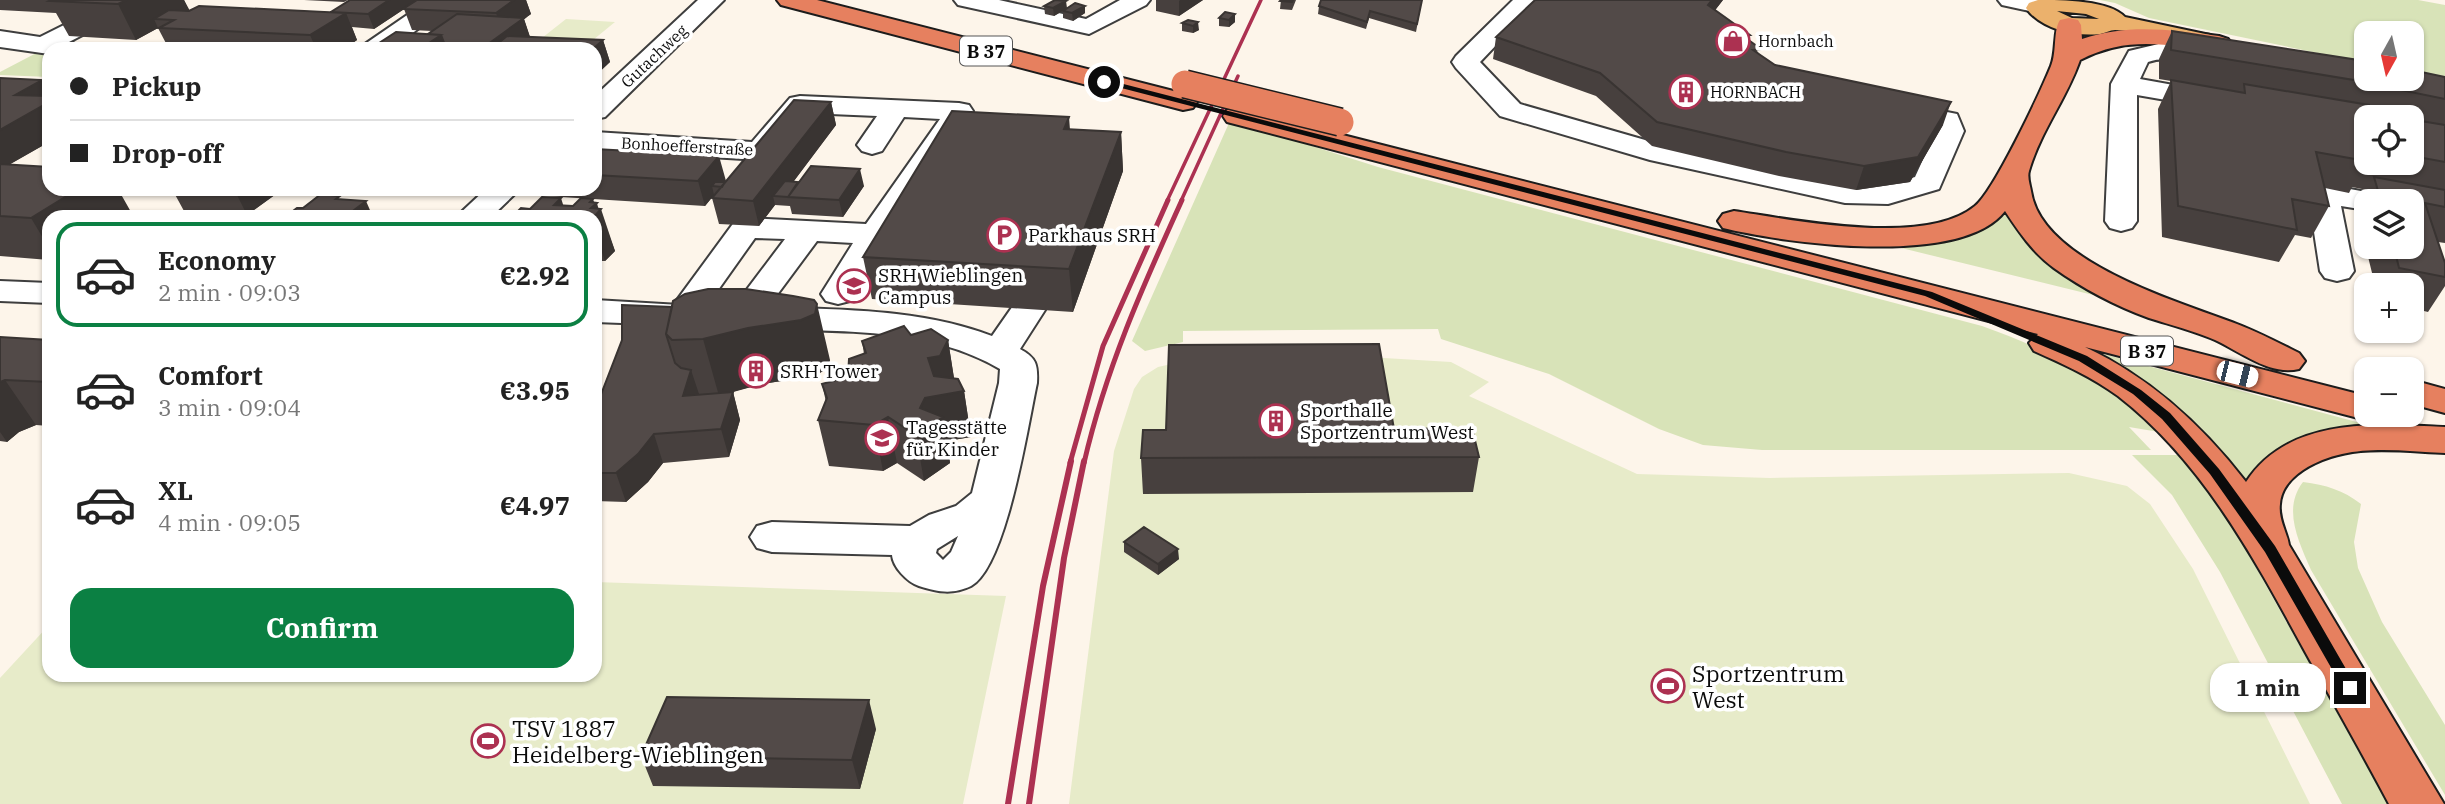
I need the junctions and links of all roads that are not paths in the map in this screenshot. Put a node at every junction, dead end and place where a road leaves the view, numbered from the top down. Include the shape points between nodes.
1 (133, 0) edge
2 (445, 0) edge
3 (712, 0) edge
4 (789, 0) edge
5 (856, 0) edge
6 (966, 0) edge
7 (1138, 0) edge
8 (1527, 0) edge
9 (2010, 0) edge
10 (2039, 6) junction
11 (2113, 22) junction
12 (2069, 24) junction
13 (0, 39) edge
14 (63, 42) edge
15 (384, 42) edge
16 (2222, 44) junction
17 (42, 45) edge
18 (2069, 55) junction
19 (2245, 57) joint
20 (2124, 84) junction
21 (1184, 93) junction
22 (602, 104) edge
23 (2245, 106) edge
24 (896, 108) junction
25 (1947, 120) edge
26 (602, 141) edge
27 (872, 145) dead end
28 (2013, 173) junction
29 (497, 196) edge
30 (2354, 199) edge
31 (480, 210) edge
32 (1734, 221) junction
33 (2121, 221) dead end
34 (808, 231) junction
35 (875, 234) junction
36 (2337, 271) dead end
37 (0, 291) edge
38 (42, 293) edge
39 (838, 294) dead end
40 (1928, 294) junction
41 (759, 296) edge
42 (1027, 310) dead end
43 (602, 311) edge
44 (714, 311) junction
45 (1000, 351) junction
46 (2286, 361) junction
47 (2354, 378) edge
48 (2424, 395) edge
49 (2445, 401) edge
50 (2354, 422) edge
51 (2424, 423) edge
52 (2354, 425) edge
53 (2378, 427) edge
54 (2445, 428) edge
55 (2445, 440) edge
56 (772, 537) dead end
57 (2270, 549) junction
58 (2417, 804) edge

1 - 14 street
2 - 15 street
3 - 22 street, Gutachweg
4 - 21 highway, B 37
5 - 21 highway, B 37
6 - 7 street via 1089,27
8 - 25 street via 1465,62 1510,110 1660,154 1874,197 1910,192 1928,183 1950,131
9 - 10 street
10 - 11 main road via 2054,1 2082,3 2106,12
10 - 12 main road via 2045,16
11 - 12 main road via 2098,27
11 - 16 main road
12 - 18 highway
13 - 17 street
16 - 18 highway via 2119,35 2089,43
16 - 19 main road
18 - 28 highway
19 - 20 street via 2152,52 2138,57
20 - 23 street
20 - 33 street
21 - 32 highway, B 37, bridge via 1340,122
21 - 40 highway, B 37 via 1237,116
24 - 26 street, Bonhoefferstraße via 800,104 760,151
24 - 27 street
24 - 35 street via 960,111
28 - 32 highway, B 37 via 1988,212 1976,221 1912,237 1839,234
28 - 46 highway via 2017,206 2042,240 2065,260 2116,290 2226,332
29 - 31 street
30 - 36 street via 2323,193
32 - 46 highway, B 37
34 - 35 street
34 - 41 street
34 - 44 street via 747,228
35 - 39 street
37 - 38 street
40 - 50 highway, B 37
40 - 57 highway via 2114,376 2166,416
42 - 45 street
43 - 44 street
44 - 45 street via 884,324 960,335
45 - 56 street via 1019,365 1018,383 991,499 971,516 917,541
46 - 47 highway, B 37
48 - 49 highway
51 - 54 highway
52 - 57 highway via 2284,462 2266,483 2259,521
53 - 55 highway
57 - 58 highway

